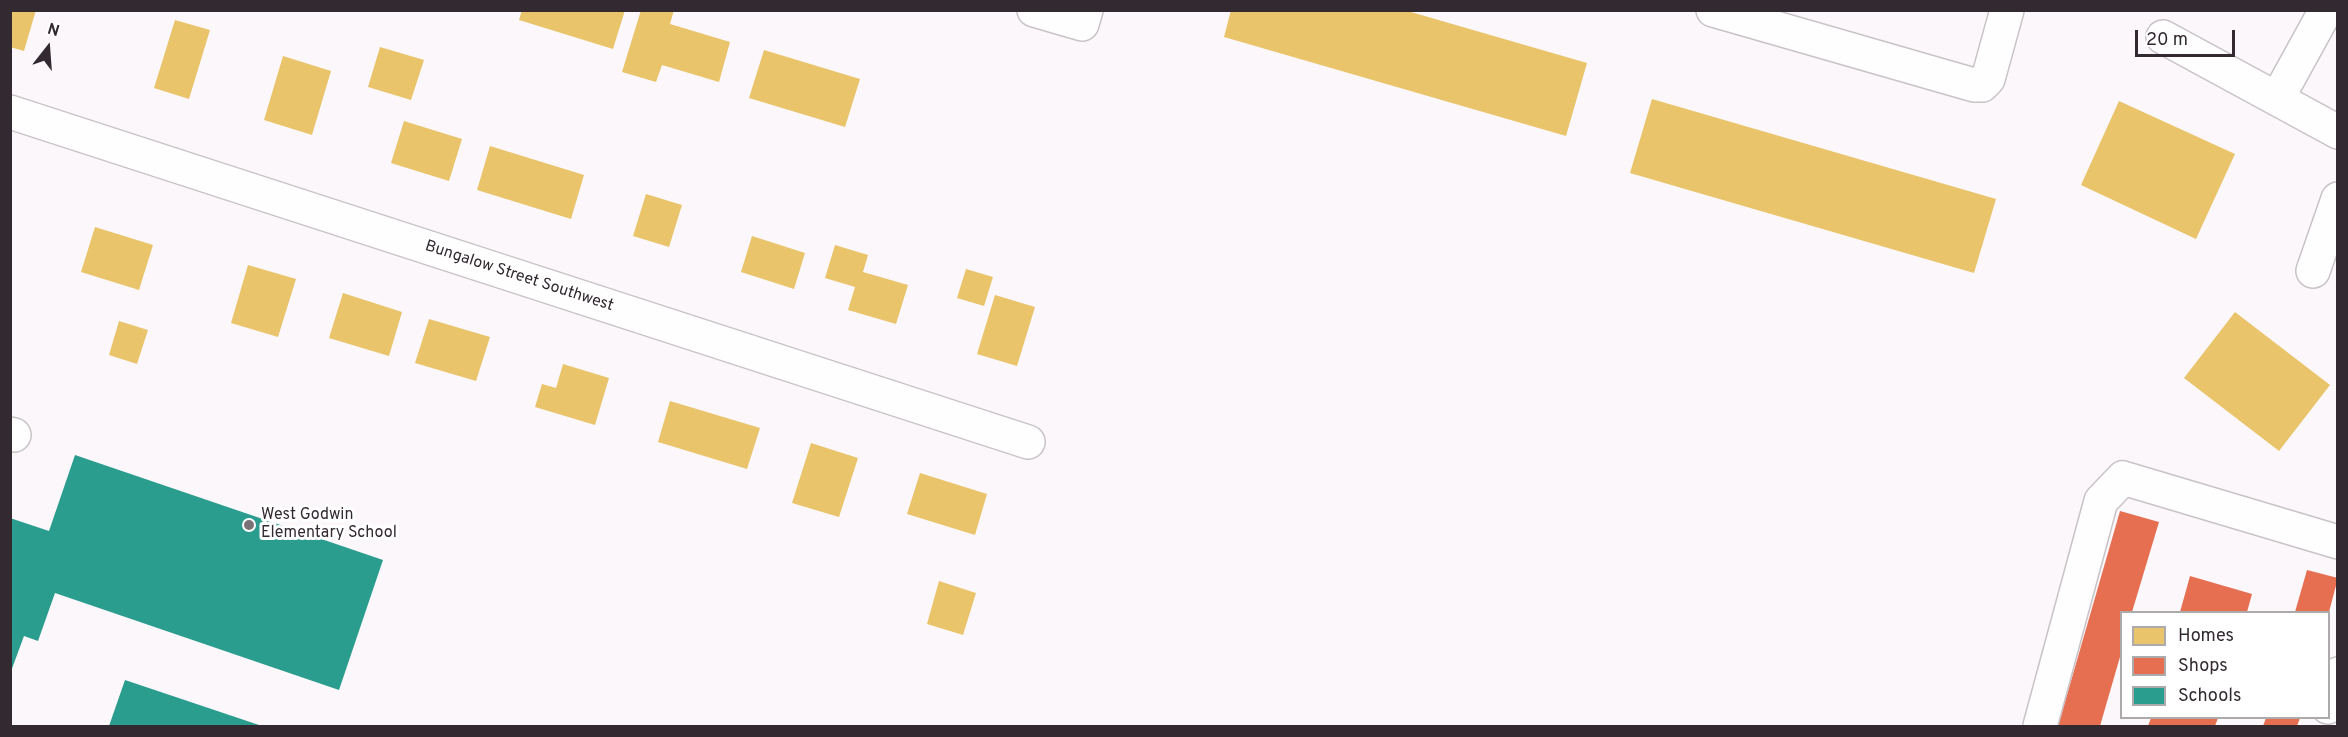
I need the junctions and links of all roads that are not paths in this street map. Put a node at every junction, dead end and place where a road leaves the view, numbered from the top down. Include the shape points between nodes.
1 (1034, 10) edge
2 (1086, 10) edge
3 (1713, 10) edge
4 (2007, 10) edge
5 (2326, 10) edge
6 (2163, 37) dead end
7 (2277, 99) junction
8 (10, 112) edge
9 (2337, 132) edge
10 (2337, 199) edge
11 (2313, 271) dead end
12 (1028, 442) dead end
13 (2337, 542) edge
14 (2337, 674) edge
15 (2330, 700) edge
16 (2040, 726) edge

1 - 2 street via 1082,24
3 - 4 street via 1974,85 1988,79
5 - 7 street
6 - 7 street
7 - 9 street
8 - 12 street, Bungalow Street Southwest
10 - 11 street
13 - 16 street via 2123,478 2101,501
14 - 15 street

